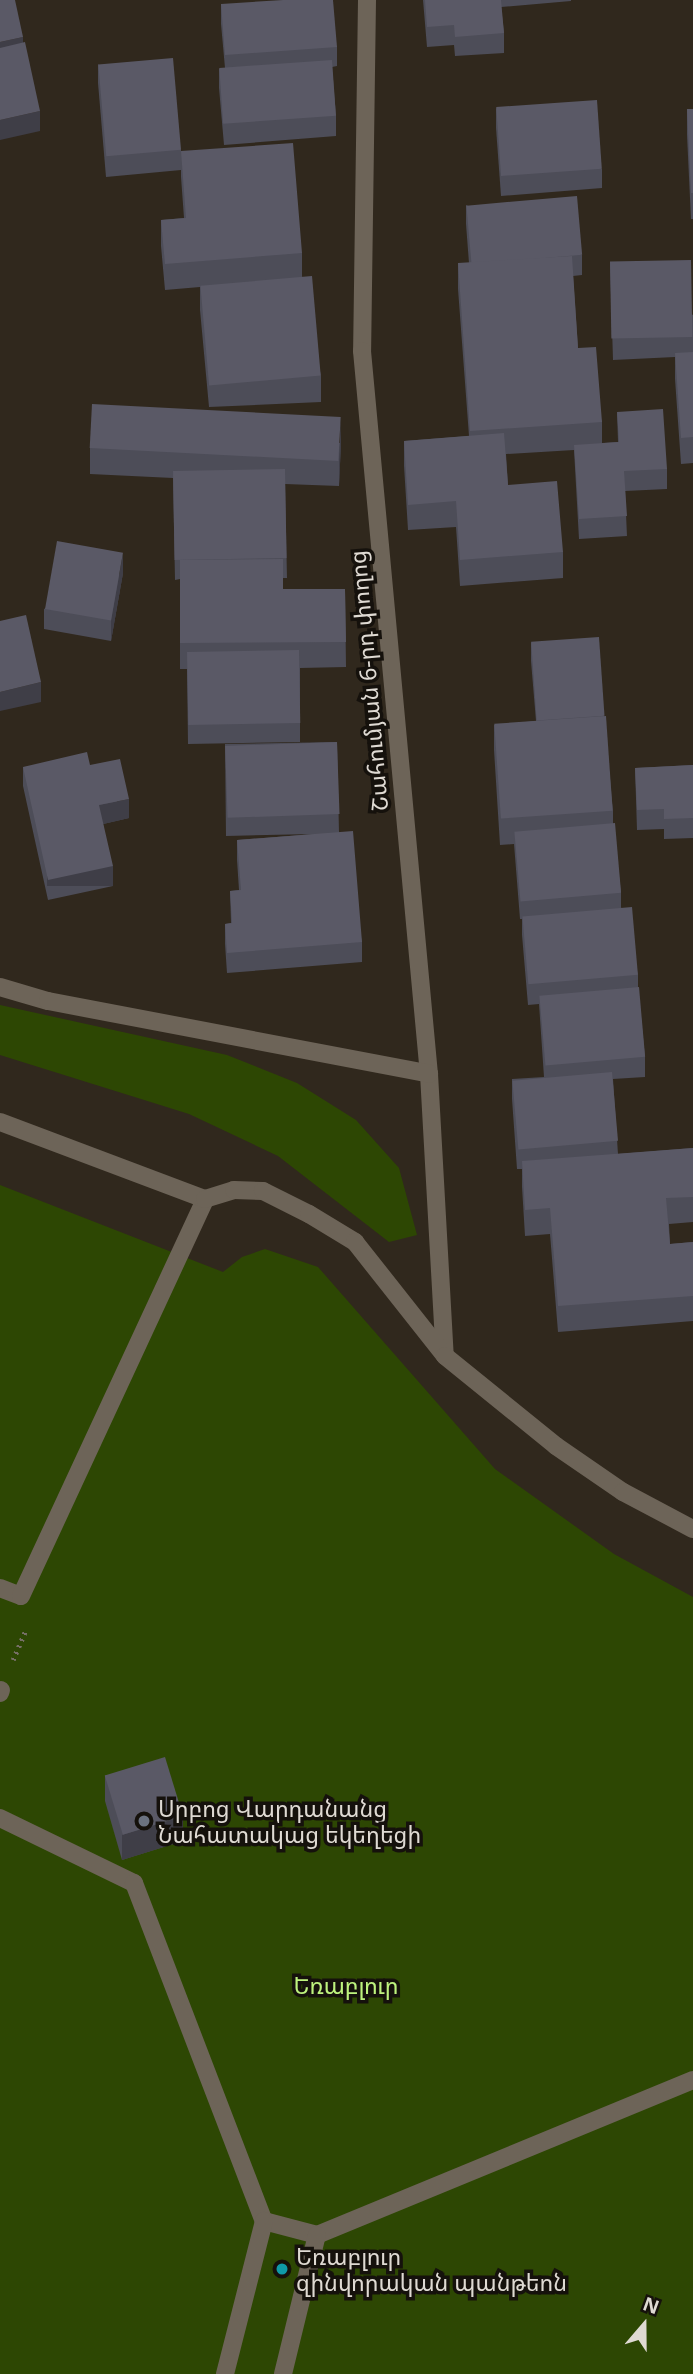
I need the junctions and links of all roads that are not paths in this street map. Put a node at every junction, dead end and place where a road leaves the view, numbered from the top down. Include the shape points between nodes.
1 (367, 0) edge
2 (0, 987) edge
3 (429, 1074) junction
4 (0, 1122) edge
5 (205, 1199) junction
6 (445, 1356) junction
7 (693, 1529) edge
8 (0, 1588) edge
9 (0, 1818) edge
10 (693, 2080) edge
11 (264, 2221) junction
12 (317, 2235) junction
13 (225, 2374) edge
14 (283, 2374) edge

1 - 3 street, Շահումյան 6-րդ փողոց via 362,351
2 - 3 street via 48,1001
3 - 6 street, Շահումյան 6-րդ փողոց
4 - 5 street
5 - 6 street via 234,1190 262,1191 355,1242
5 - 8 street via 21,1596
6 - 7 street via 556,1446 623,1492
9 - 11 street via 134,1883
10 - 12 street
11 - 12 street
11 - 13 street
12 - 14 street

